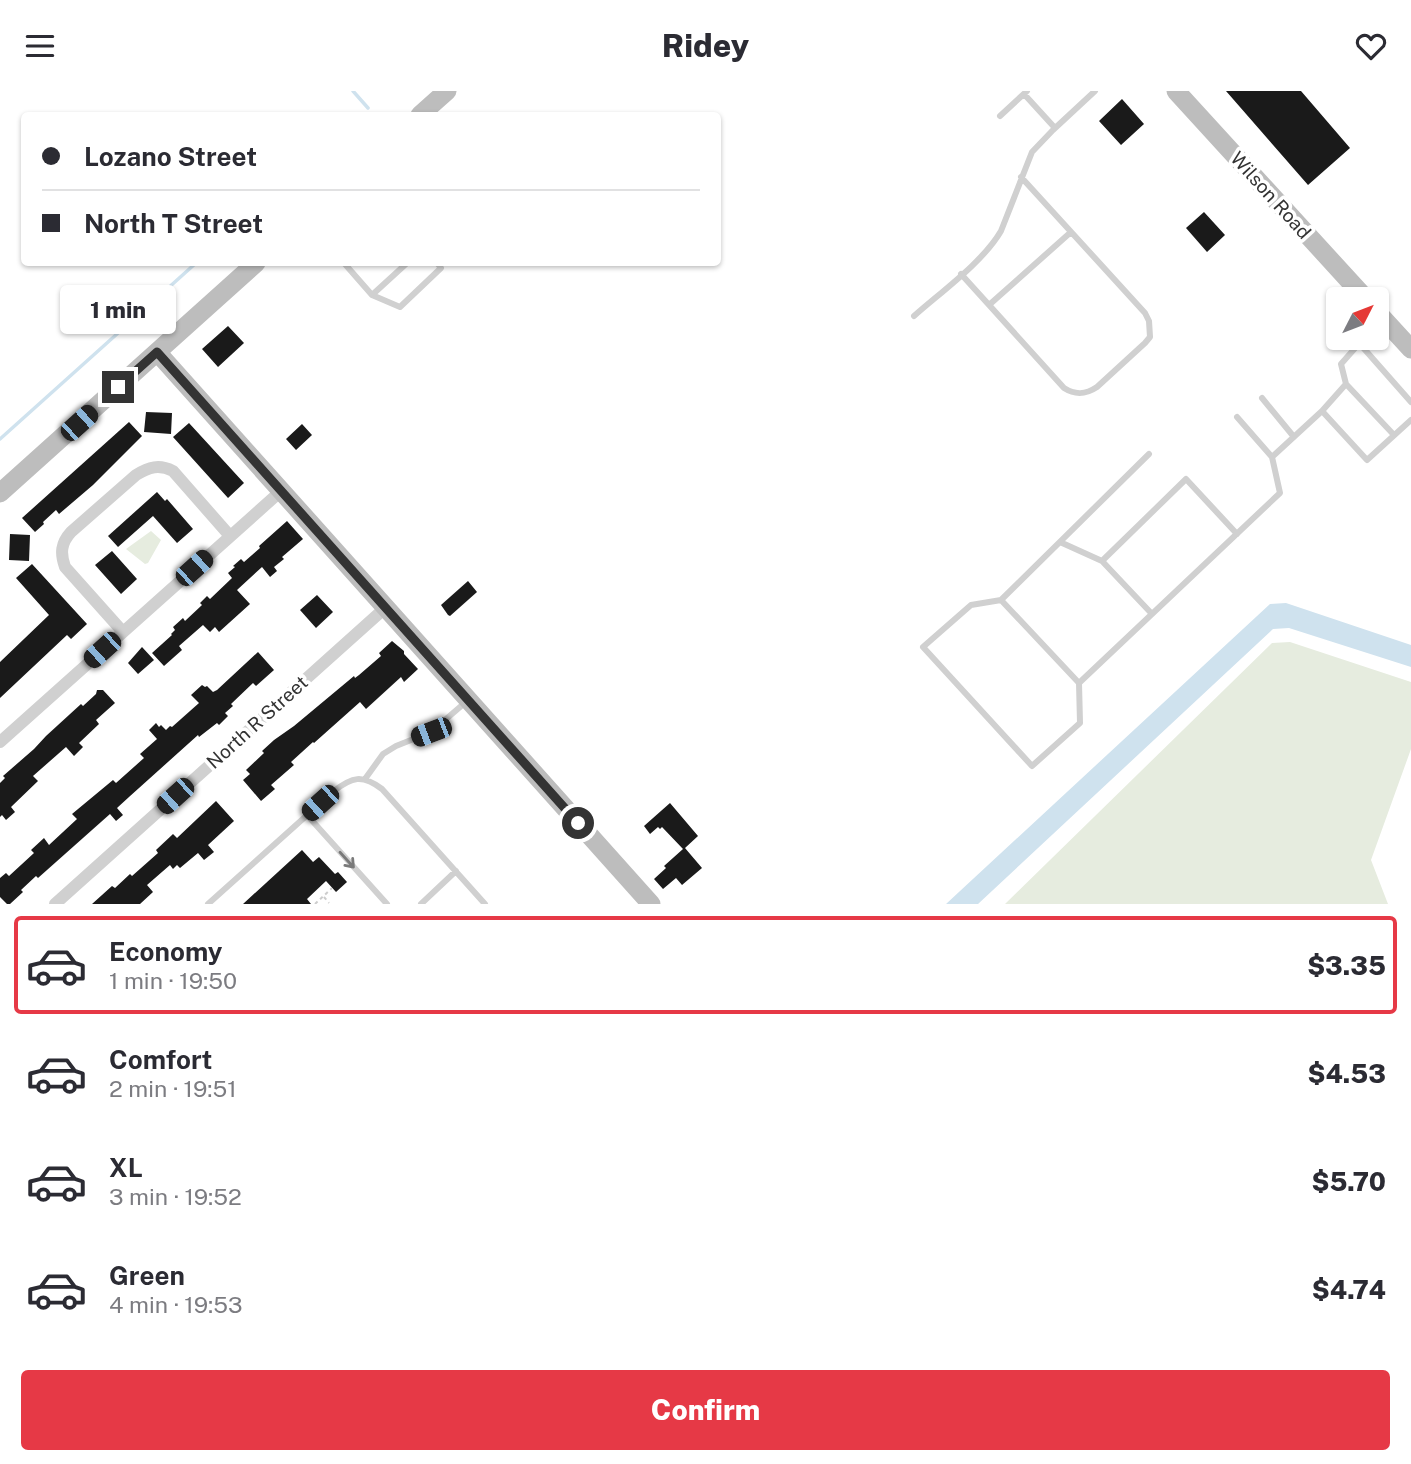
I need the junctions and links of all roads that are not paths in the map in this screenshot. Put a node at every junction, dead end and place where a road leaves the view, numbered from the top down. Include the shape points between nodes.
1 (447, 91) edge
2 (1095, 91) edge
3 (1176, 91) edge
4 (1026, 92) edge
5 (423, 112) edge
6 (1000, 116) dead end
7 (1055, 128) junction
8 (1021, 177) junction
9 (1071, 232) junction
10 (253, 266) edge
11 (347, 266) edge
12 (404, 266) edge
13 (440, 266) edge
14 (961, 274) junction
15 (1355, 287) edge
16 (372, 295) junction
17 (989, 305) junction
18 (914, 316) dead end
19 (1390, 329) edge
20 (1411, 349) edge
21 (1354, 350) edge
22 (1369, 350) edge
23 (157, 352) junction
24 (1346, 384) junction
25 (1262, 398) dead end
26 (1411, 402) edge
27 (1322, 411) junction
28 (1237, 418) dead end
29 (1411, 420) edge
30 (1395, 435) junction
31 (1294, 437) junction
32 (1149, 454) dead end
33 (1272, 457) junction
34 (281, 491) junction
35 (0, 493) edge
36 (1237, 534) junction
37 (229, 536) junction
38 (1060, 542) junction
39 (1102, 561) junction
40 (1001, 600) junction
41 (386, 608) junction
42 (1152, 614) junction
43 (123, 632) junction
44 (1079, 683) junction
45 (468, 700) junction
46 (0, 742) edge
47 (365, 779) junction
48 (307, 815) junction
49 (456, 871) junction
50 (55, 904) edge
51 (208, 904) edge
52 (387, 904) edge
53 (421, 904) edge
54 (485, 904) edge
55 (650, 904) edge

1 - 5 street
2 - 7 lane
3 - 15 street, Wilson Road
4 - 6 lane
4 - 7 lane
7 - 8 lane via 1032,152
8 - 9 lane
8 - 14 lane via 995,242
9 - 17 lane
9 - 17 lane via 1149,321 1150,337 1097,387 1080,394 1063,387
10 - 23 street
11 - 16 lane
12 - 16 lane
13 - 16 lane via 400,307
14 - 17 lane
14 - 18 lane
19 - 20 street
21 - 24 lane via 1341,364
22 - 26 lane
23 - 34 street
23 - 35 street
24 - 27 lane
24 - 30 lane
25 - 31 lane
27 - 30 lane via 1367,460
27 - 31 lane
28 - 33 lane
29 - 30 lane
31 - 33 lane
32 - 38 lane
33 - 36 lane via 1280,493
34 - 37 street
34 - 41 street
36 - 39 lane via 1186,479
36 - 42 lane
37 - 43 street
37 - 43 street via 173,471 155,466 136,475 71,532 61,549 65,567
38 - 39 lane
38 - 40 lane
39 - 42 lane
40 - 44 lane
40 - 44 lane via 971,605 923,647 1032,766 1080,723
41 - 45 street
41 - 50 street, North R Street
42 - 44 lane
43 - 46 street
45 - 47 lane via 431,732 383,754
45 - 55 street
47 - 48 lane via 341,786
47 - 49 lane via 382,789
48 - 51 lane
48 -> 52 lane
49 - 53 lane
49 - 54 lane

